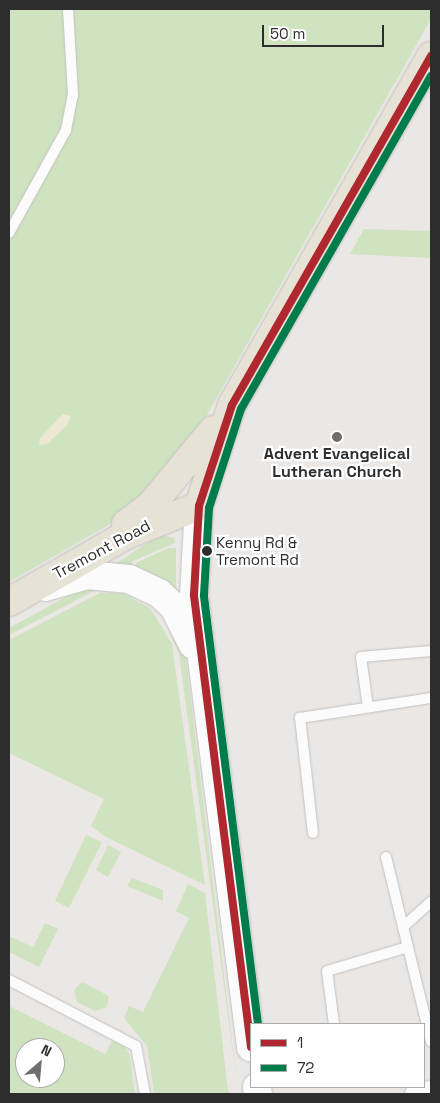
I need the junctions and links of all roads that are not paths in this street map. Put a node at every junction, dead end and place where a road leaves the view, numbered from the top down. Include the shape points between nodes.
1 (68, 9) edge
2 (431, 56) edge
3 (9, 233) edge
4 (232, 405) junction
5 (198, 506) junction
6 (10, 600) edge
7 (431, 651) edge
8 (203, 676) junction
9 (431, 698) edge
10 (368, 707) junction
11 (312, 832) dead end
12 (386, 857) dead end
13 (431, 902) edge
14 (403, 928) junction
15 (408, 947) junction
16 (9, 980) edge
17 (334, 1023) edge
18 (250, 1039) edge
19 (431, 1042) edge
20 (431, 1092) edge
21 (145, 1094) edge
22 (415, 1094) edge

1 - 3 lane via 73,95 66,130
2 - 4 main road
4 - 5 main road
4 - 6 main road via 151,505
5 - 6 main road, Tremont Road via 126,534
5 - 8 main road via 194,595
6 - 8 main road via 87,575 129,580 159,593 174,607 187,627
7 - 10 lane via 361,657
8 - 18 main road
9 - 10 lane
10 - 11 lane via 300,718
12 - 14 lane
13 - 14 lane
14 - 15 lane
15 - 17 lane via 327,971
15 - 19 lane
16 - 21 lane via 136,1046
20 - 22 street

